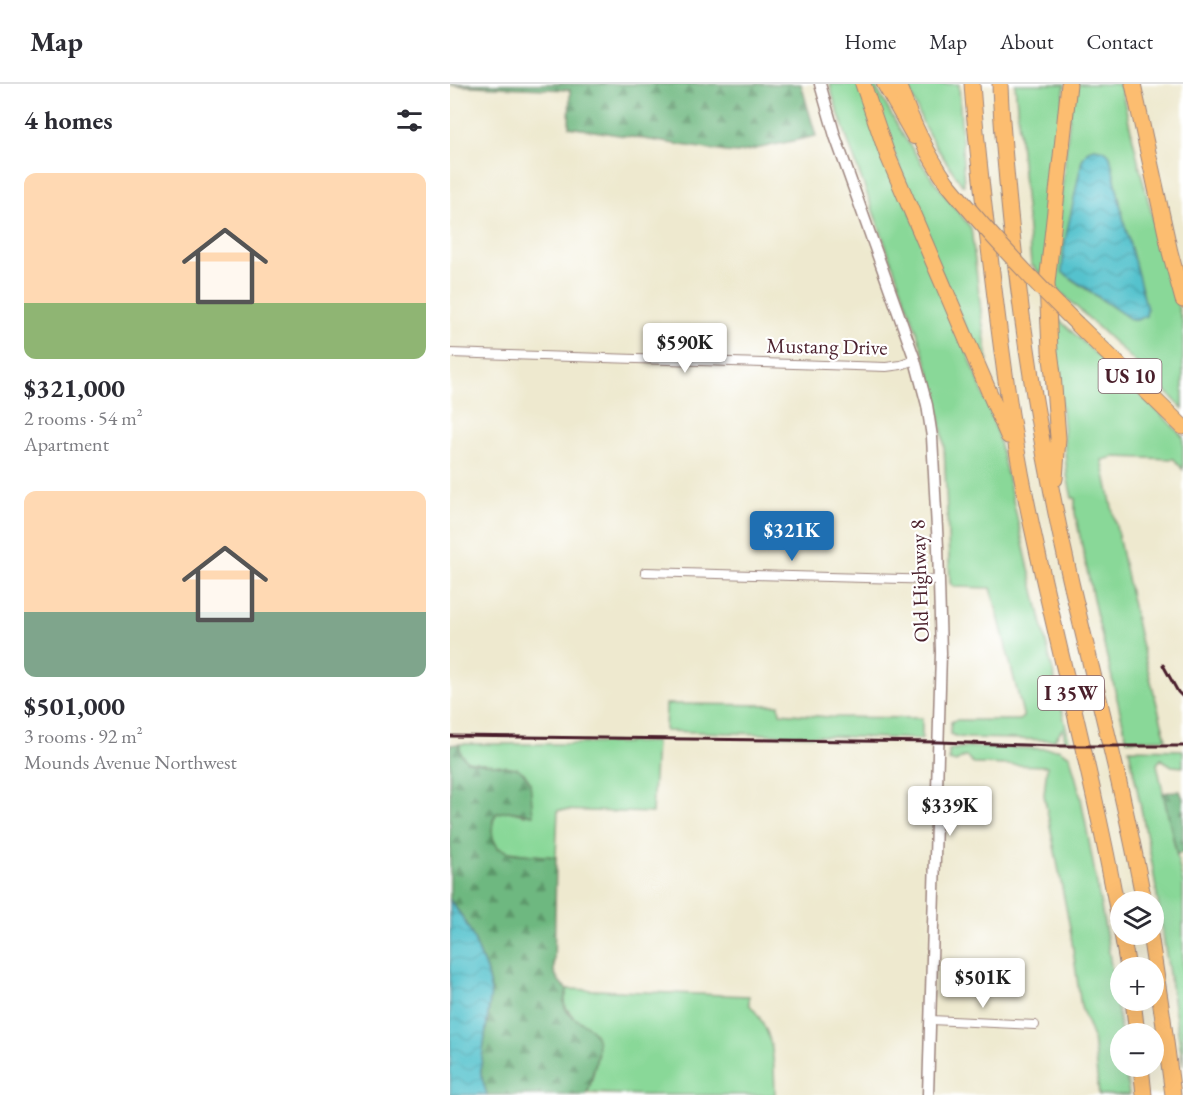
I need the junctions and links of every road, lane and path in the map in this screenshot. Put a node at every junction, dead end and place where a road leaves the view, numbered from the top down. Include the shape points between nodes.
1 (820, 84) edge
2 (863, 84) edge
3 (884, 84) edge
4 (898, 84) edge
5 (972, 84) edge
6 (1000, 84) edge
7 (1069, 84) edge
8 (1133, 84) edge
9 (943, 178) junction
10 (1183, 300) edge
11 (450, 353) edge
12 (915, 360) junction
13 (1183, 427) edge
14 (1019, 462) junction
15 (1053, 497) junction
16 (645, 572) dead end
17 (939, 580) junction
18 (1113, 891) edge
19 (1142, 891) edge
20 (1152, 945) edge
21 (931, 1020) junction
22 (1035, 1024) dead end
23 (1142, 1077) edge
24 (928, 1095) edge
25 (1144, 1095) edge
26 (1175, 1095) edge

1 - 12 street, Old Highway 8
2 - 14 highway via 887,154
3 - 9 highway
4 - 9 highway, US 10 via 926,152
5 - 14 highway, I 35W via 999,334
6 - 15 highway, I 35W via 1015,265
7 - 15 highway via 1047,283 1058,438
8 - 10 highway
9 - 13 highway, US 10, bridge via 1009,256
11 - 12 street, Mustang Drive via 862,367 886,367
12 - 17 street, Old Highway 8 via 932,437
14 - 18 highway, I 35W
15 - 19 highway, I 35W
16 - 17 street
17 - 21 street, Old Highway 8
20 - 26 highway
21 - 22 street
21 - 24 street, Old Highway 8
23 - 25 highway

